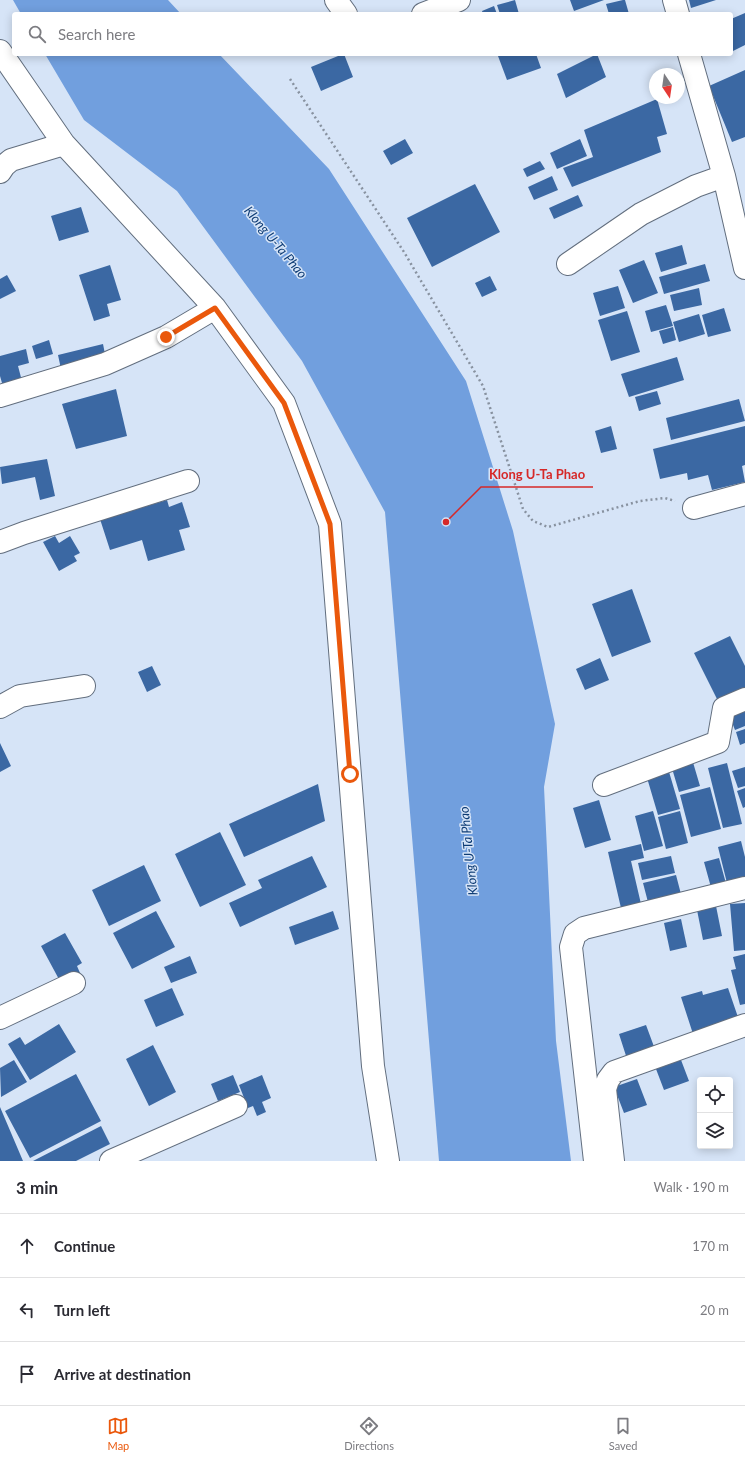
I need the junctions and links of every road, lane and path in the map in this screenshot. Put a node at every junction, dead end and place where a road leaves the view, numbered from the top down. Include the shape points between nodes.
1 (336, 0) edge
2 (459, 0) edge
3 (674, 0) edge
4 (345, 12) edge
5 (428, 12) edge
6 (677, 12) edge
7 (0, 51) edge
8 (690, 56) edge
9 (290, 79) dead end
10 (64, 144) junction
11 (0, 172) edge
12 (724, 176) junction
13 (741, 234) edge
14 (568, 264) dead end
15 (745, 268) edge
16 (215, 308) junction
17 (0, 396) edge
18 (188, 481) dead end
19 (745, 494) edge
20 (694, 508) joint
21 (0, 542) edge
22 (84, 686) dead end
23 (745, 699) edge
24 (0, 707) edge
25 (604, 785) dead end
26 (745, 888) edge
27 (74, 983) dead end
28 (0, 1018) edge
29 (745, 1025) edge
30 (236, 1106) dead end
31 (111, 1161) edge
32 (388, 1161) edge
33 (595, 1161) edge
34 (613, 1161) edge

1 - 4 street
2 - 5 street
3 - 6 street
7 - 10 street
8 - 12 street
9 - 20 path via 404,252 483,386 523,509 533,521 548,527 640,501 665,498
10 - 11 street via 11,160
10 - 16 street
12 - 13 street
12 - 14 street via 696,186 641,214
13 - 15 street
16 - 17 street via 166,337 105,364
16 - 32 street via 284,403 330,524 373,1066
18 - 21 street
19 - 20 street
22 - 24 street via 20,696
23 - 25 street via 724,708 718,742
26 - 33 street via 584,928 575,934 572,948
27 - 28 street
29 - 34 street via 614,1072 605,1089
30 - 31 street

